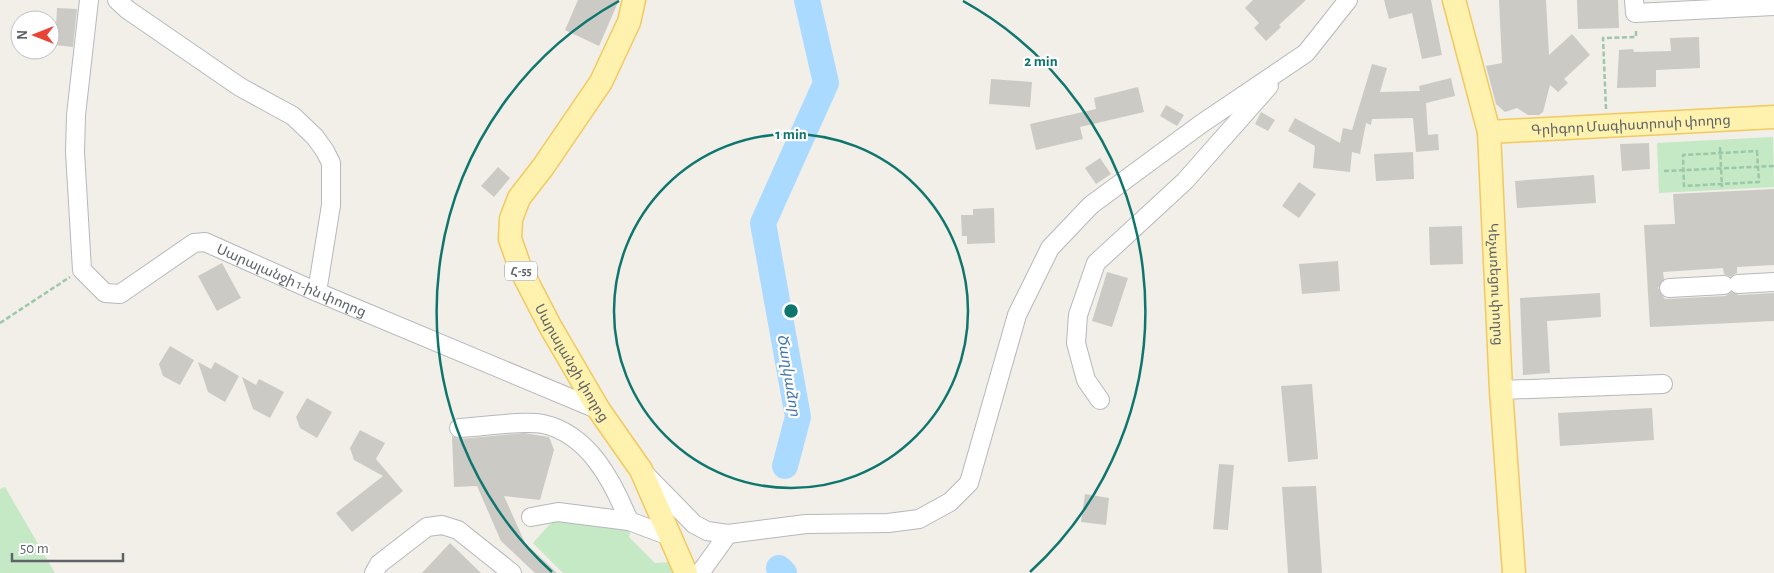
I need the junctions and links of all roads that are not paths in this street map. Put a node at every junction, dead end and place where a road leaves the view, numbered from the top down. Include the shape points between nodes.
1 (88, 0) edge
2 (117, 0) edge
3 (634, 0) edge
4 (1348, 0) edge
5 (1454, 0) edge
6 (1774, 6) edge
7 (1635, 7) edge
8 (1284, 68) junction
9 (1774, 117) edge
10 (1489, 132) junction
11 (1774, 282) edge
12 (1670, 288) dead end
13 (317, 292) junction
14 (1663, 384) dead end
15 (1501, 390) junction
16 (1100, 400) dead end
17 (599, 410) junction
18 (459, 428) dead end
19 (641, 470) junction
20 (531, 516) dead end
21 (629, 521) junction
22 (728, 534) junction
23 (672, 537) junction
24 (374, 573) edge
25 (512, 573) edge
26 (686, 573) edge
27 (700, 573) edge
28 (1514, 573) edge

1 - 13 street, Սարալանջի 1-ին փողոց via 75,152 82,270 105,293 120,294 194,243 205,242
2 - 13 street via 240,87 292,116 325,151 331,163 331,204
3 - 17 main road, Սարալանջի փողոց / Հ-55 via 629,22 601,82 544,167 519,198 511,219 510,239 521,270
4 - 8 street via 1306,53
5 - 10 main road, Կեչառեցու փողոց
6 - 7 street
8 - 16 street via 1185,181 1096,263 1078,316 1076,343 1086,380
8 - 22 street via 1091,205 1050,248 1016,315 969,483 950,502 919,519 888,523 806,524
9 - 10 main road, Գրիգոր Մագիստրոսի փողոց
10 - 15 main road, Կեչառեցու փողոց
11 - 12 street
13 - 17 street, Սարալանջի 1-ին փողոց
14 - 15 street
15 - 28 main road, Կեչառեցու փողոց
17 - 19 main road, Սարալանջի փողոց / Հ-55
18 - 21 street via 543,424 565,432 602,466
19 - 22 street via 694,524 706,531
19 - 23 main road, Սարալանջի փողոց / Հ-55
20 - 21 street via 558,512
21 - 23 street
22 - 27 street
23 - 26 main road, Հ-55
24 - 25 street via 379,564 427,527 442,525 458,530

